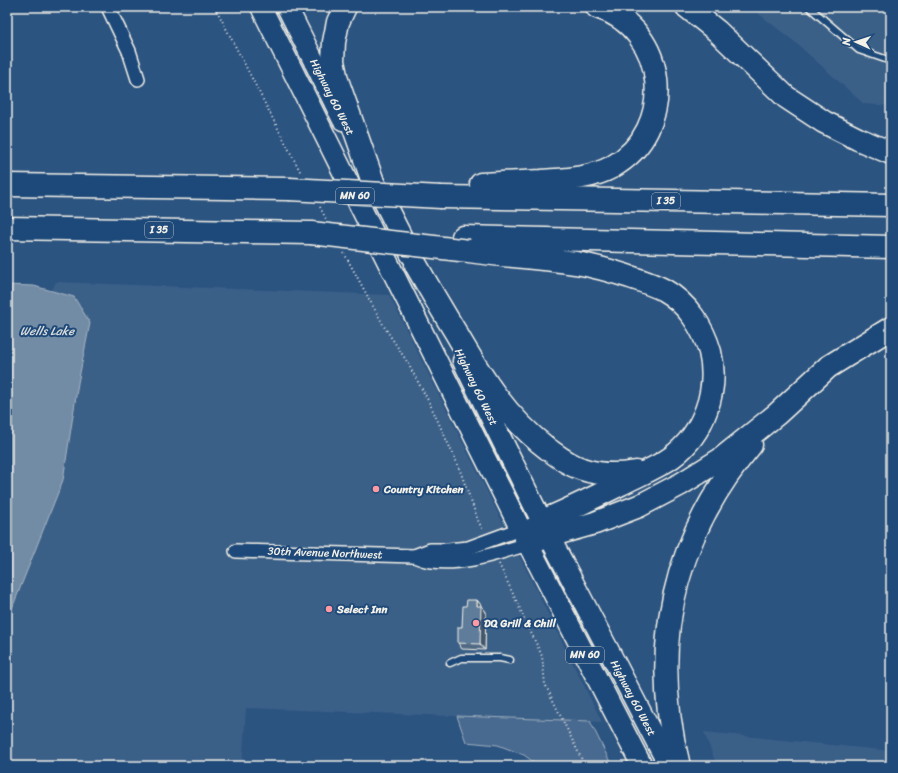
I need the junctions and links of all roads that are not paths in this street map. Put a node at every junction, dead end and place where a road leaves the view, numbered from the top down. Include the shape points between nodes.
1 (108, 7) edge
2 (261, 7) edge
3 (287, 7) edge
4 (345, 7) edge
5 (596, 7) edge
6 (688, 7) edge
7 (809, 7) edge
8 (891, 62) edge
9 (138, 79) dead end
10 (891, 153) edge
11 (372, 179) junction
12 (7, 185) edge
13 (439, 191) junction
14 (891, 205) edge
15 (7, 228) edge
16 (466, 244) junction
17 (891, 247) edge
18 (416, 265) junction
19 (891, 328) edge
20 (777, 414) junction
21 (653, 467) junction
22 (545, 529) junction
23 (524, 537) junction
24 (236, 551) dead end
25 (414, 556) junction
26 (510, 660) dead end
27 (450, 663) dead end
28 (642, 766) edge
29 (669, 766) edge
30 (679, 766) edge

1 - 9 street via 129,51
2 - 23 main road, Highway 60 West / MN 60
3 - 11 main road, Highway 60 West / MN 60
4 - 11 highway via 335,35 333,61 337,80
5 - 13 highway via 622,19 636,32 647,48 654,66 657,85 656,105 641,140 628,156 595,175
6 - 10 highway via 786,97 824,122
7 - 8 lane via 859,50
11 - 18 main road, Highway 60 West / MN 60
12 - 13 highway, bridge via 296,182
13 - 14 highway, I 35
15 - 16 highway, I 35, bridge via 320,229
16 - 17 highway
16 - 21 highway via 607,270 644,282 664,290 681,303 696,320 706,339 712,361 713,383 709,404 688,442 672,456
18 - 21 highway via 497,400 541,444 565,462 600,473 630,473
18 - 22 main road, Highway 60 West / MN 60
19 - 20 highway via 828,367
20 - 22 highway via 720,459 681,484 639,506 594,523
20 - 30 highway via 741,457 707,507 688,548 674,594 666,658 670,718
21 - 22 highway
22 - 23 highway
22 - 29 main road, Highway 60 West / MN 60
23 - 25 street, 30th Avenue Northwest via 489,541 468,548 430,550
23 - 25 street, 30th Avenue Northwest via 494,554 469,560 430,561
23 - 28 main road, Highway 60 West / MN 60
24 - 25 street, 30th Avenue Northwest
26 - 27 lane via 461,658

